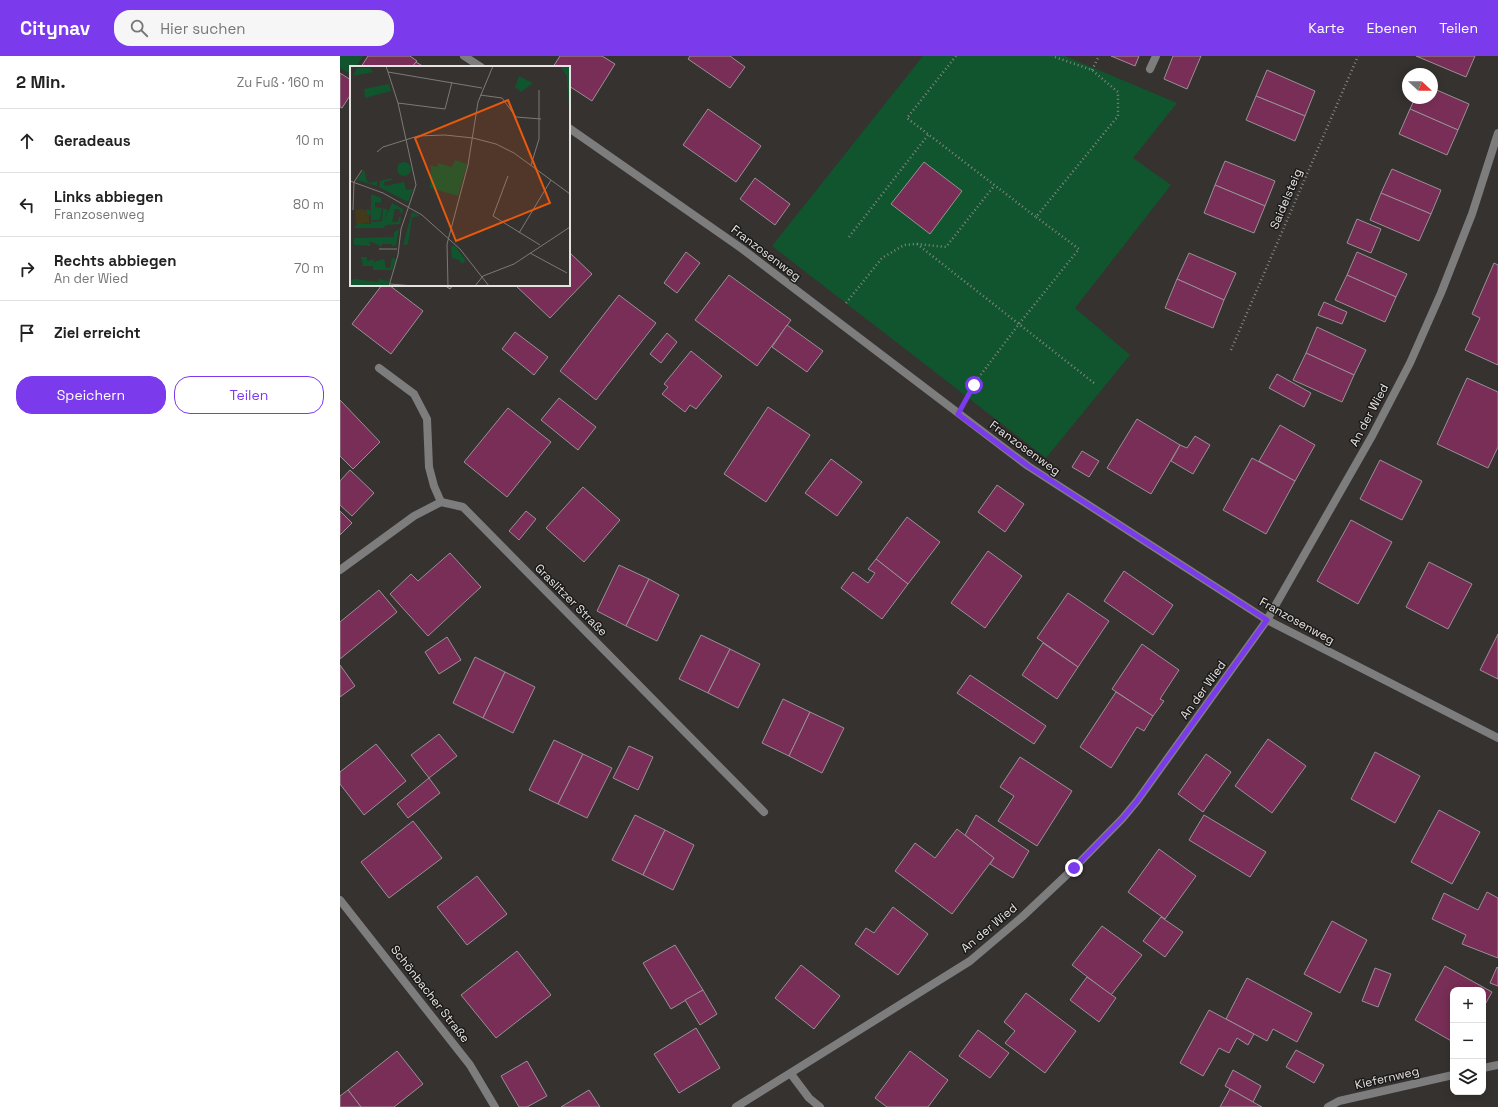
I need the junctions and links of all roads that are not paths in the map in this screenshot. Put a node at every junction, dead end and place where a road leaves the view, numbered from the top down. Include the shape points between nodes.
1 (464, 56) edge
2 (1156, 56) edge
3 (479, 66) edge
4 (1150, 69) dead end
5 (570, 129) edge
6 (1498, 133) edge
7 (378, 368) dead end
8 (441, 502) junction
9 (340, 570) edge
10 (1267, 620) junction
11 (1498, 738) edge
12 (764, 812) dead end
13 (340, 900) edge
14 (1498, 1065) edge
15 (1486, 1067) edge
16 (791, 1074) junction
17 (1450, 1076) edge
18 (495, 1107) edge
19 (736, 1107) edge
20 (820, 1107) edge
21 (1328, 1107) edge

1 - 3 street
2 - 4 street
5 - 10 street, Franzosenweg via 741,248 1028,466
6 - 10 street, An der Wied via 1472,214 1410,363 1372,436
7 - 8 street via 414,394 427,419 429,468
8 - 9 street via 414,516
8 - 12 street, Graslitzer Straße via 463,507
10 - 11 street, Franzosenweg
10 - 16 street, An der Wied via 1137,801 1074,868 970,961
13 - 18 street, Schönbacher Straße via 470,1065
14 - 15 street
16 - 19 street, An der Wied
16 - 20 street via 809,1098
17 - 21 street, Kiefernweg via 1339,1101

